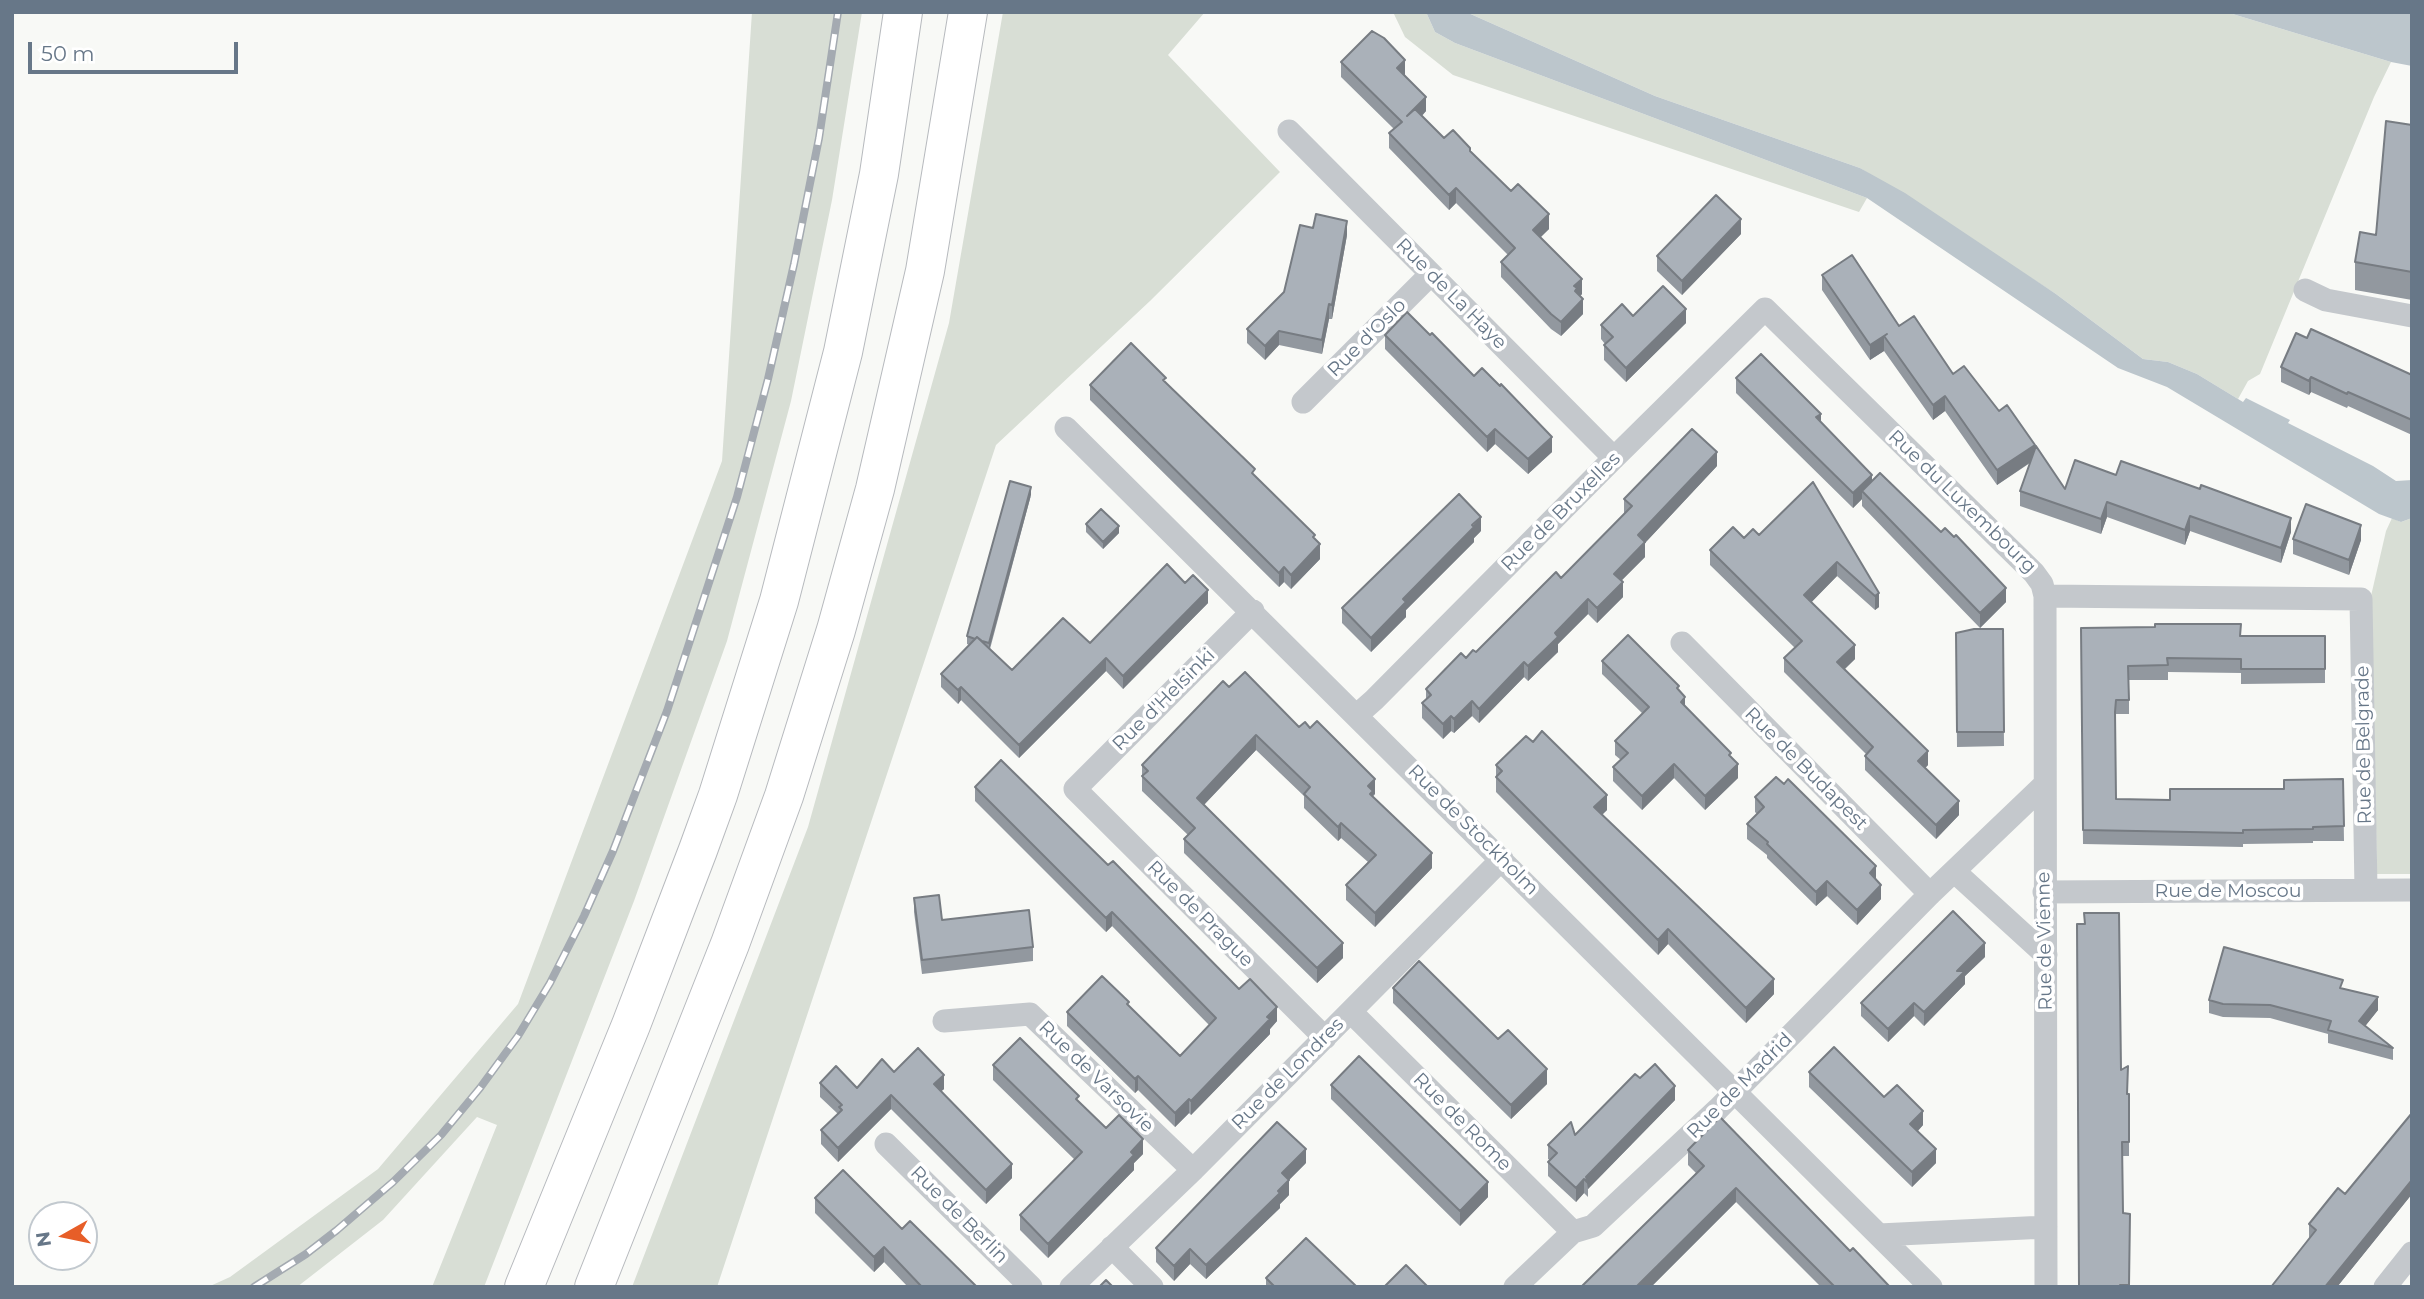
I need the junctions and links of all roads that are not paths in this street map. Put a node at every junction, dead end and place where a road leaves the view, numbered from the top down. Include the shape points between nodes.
1 (903, 12) edge
2 (968, 12) edge
3 (1289, 131) dead end
4 (1431, 274) junction
5 (2305, 290) dead end
6 (1765, 309) joint
7 (2412, 316) edge
8 (1303, 402) dead end
9 (1066, 428) dead end
10 (1614, 458) junction
11 (2045, 596) junction
12 (2361, 599) joint
13 (1253, 611) junction
14 (1682, 643) dead end
15 (1357, 715) junction
16 (2044, 785) junction
17 (1075, 789) joint
18 (1502, 859) junction
19 (1955, 872) junction
20 (2367, 890) junction
21 (2412, 890) edge
22 (2045, 892) junction
23 (1930, 894) junction
24 (2046, 955) junction
25 (1350, 1012) junction
26 (944, 1021) dead end
27 (1325, 1038) junction
28 (1735, 1092) junction
29 (886, 1143) dead end
30 (1194, 1170) junction
31 (2046, 1227) junction
32 (1573, 1232) junction
33 (1879, 1235) junction
34 (1112, 1247) junction
35 (2412, 1253) edge
36 (524, 1287) edge
37 (594, 1287) edge
38 (1031, 1287) edge
39 (1071, 1287) edge
40 (1152, 1287) edge
41 (1515, 1287) edge
42 (1931, 1287) edge
43 (2046, 1287) edge
44 (2385, 1287) edge

1 - 36 highway via 853,305 779,601 698,850
2 - 37 highway via 920,295 875,489 836,630 788,784 730,944
3 - 4 street, Rue de La Haye
4 - 8 street, Rue d'Oslo
4 - 10 street, Rue de La Haye
5 - 7 street via 2326,300
6 - 10 street, Rue de Bruxelles
6 - 11 street, Rue du Luxembourg via 2034,573
9 - 13 street, Rue de Stockholm
10 - 15 street, Rue de Bruxelles
11 - 12 street, Rue du Luxembourg
11 - 16 street, Rue de Vienne
12 - 20 street, Rue de Belgrade
13 - 15 street, Rue de Stockholm
13 - 17 street, Rue d'Helsinki
14 - 23 street, Rue de Budapest
15 - 18 street, Rue de Stockholm
16 - 19 street, Rue de Madrid
16 - 22 street, Rue de Vienne
17 - 27 street, Rue de Prague
18 - 25 street, Rue de Londres
18 - 28 street, Rue de Stockholm
19 - 23 street, Rue de Madrid
19 - 24 street
20 - 21 street, Rue de Moscou
20 - 22 street, Rue de Moscou
22 - 24 street, Rue de Vienne
23 - 28 street, Rue de Madrid
24 - 31 street, Rue de Vienne
25 - 27 street, Rue de Londres
25 - 32 street, Rue de Rome
26 - 30 street, Rue de Varsovie via 1030,1014
27 - 30 street, Rue de Londres
28 - 32 street, Rue de Madrid via 1593,1226
28 - 33 street, Rue de Stockholm
29 - 38 street, Rue de Berlin
30 - 34 street, Rue de Londres
31 - 33 street
31 - 43 street, Rue de Vienne
32 - 41 street, Rue de Madrid
33 - 42 street, Rue de Stockholm
34 - 39 street, Rue de Londres
34 - 40 street
35 - 44 street

